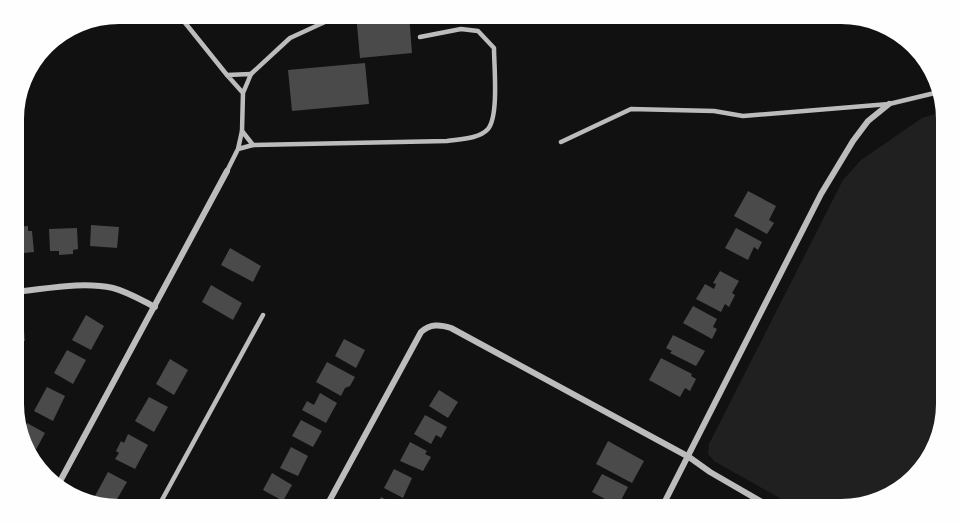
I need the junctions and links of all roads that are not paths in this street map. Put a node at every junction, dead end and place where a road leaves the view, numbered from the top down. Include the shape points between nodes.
1 (186, 24) edge
2 (320, 24) edge
3 (420, 37) dead end
4 (251, 74) junction
5 (227, 75) junction
6 (243, 93) junction
7 (933, 93) edge
8 (889, 104) junction
9 (242, 130) junction
10 (561, 142) dead end
11 (253, 146) junction
12 (238, 149) junction
13 (227, 171) joint
14 (24, 290) edge
15 (155, 307) junction
16 (263, 315) dead end
17 (689, 457) junction
18 (61, 479) edge
19 (164, 499) edge
20 (330, 499) edge
21 (666, 499) edge
22 (757, 499) edge

1 - 5 lane
2 - 4 lane via 290,38
3 - 11 lane via 461,29 478,32 494,48 494,117 488,129 470,138 447,141
4 - 5 lane
4 - 6 lane
5 - 6 lane
6 - 9 lane
7 - 8 lane
8 - 10 lane via 743,116 714,111 631,109
8 - 17 street via 868,121 821,194
9 - 11 lane
9 - 12 lane
11 - 12 lane
12 - 13 lane
13 - 15 street
14 - 15 street via 81,285 110,287
15 - 18 street
16 - 19 lane
17 - 20 street via 451,328 428,326 421,332
17 - 21 street
17 - 22 street

